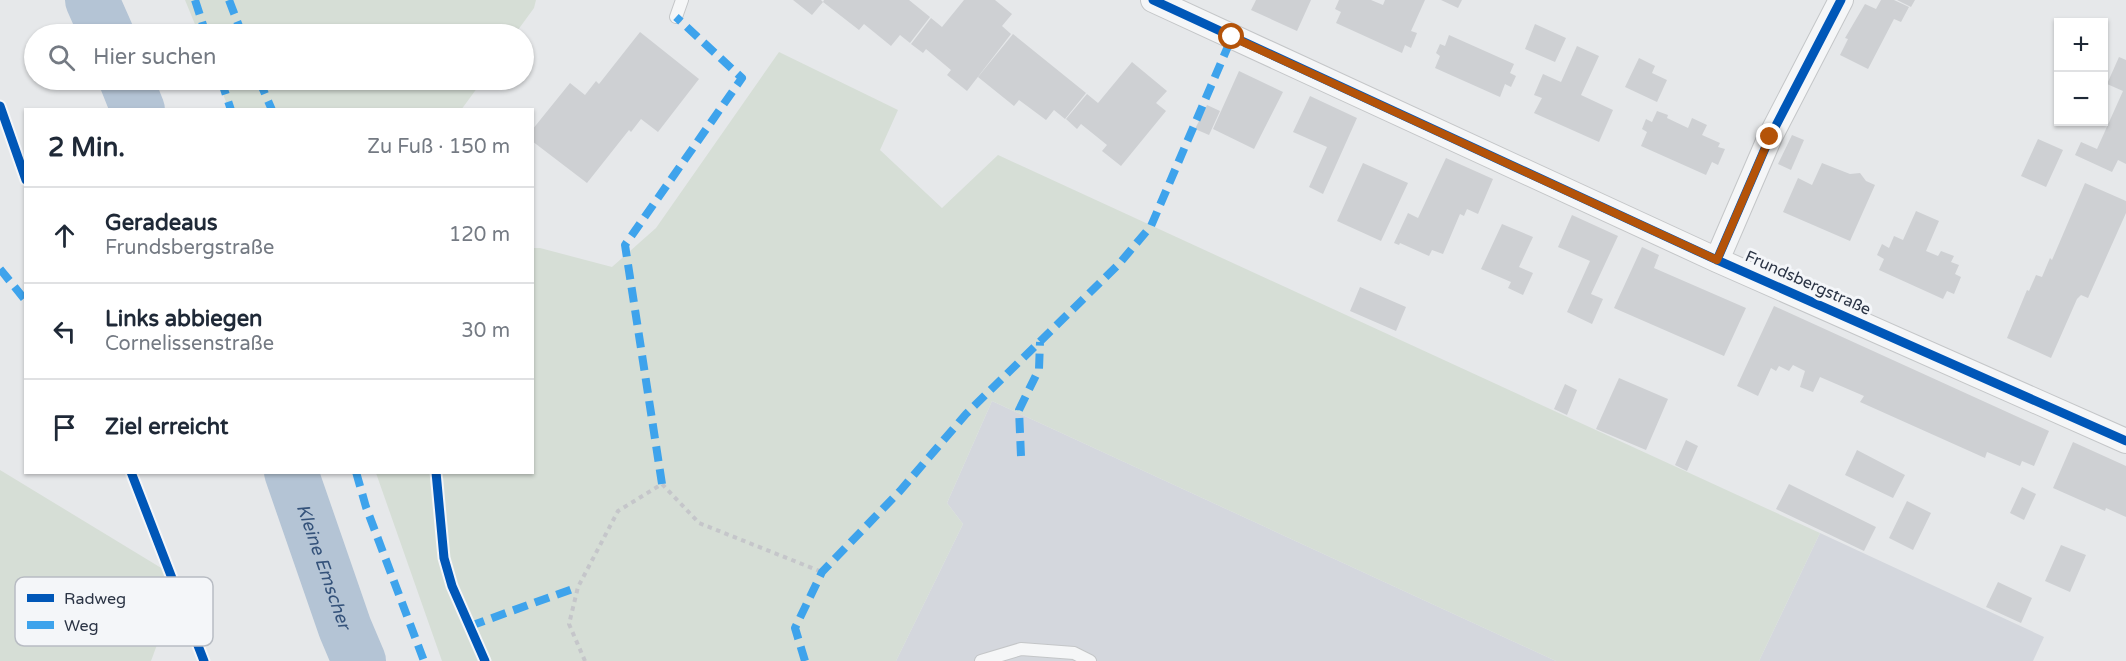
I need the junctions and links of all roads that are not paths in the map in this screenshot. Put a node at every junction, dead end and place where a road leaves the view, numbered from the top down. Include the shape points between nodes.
1 (682, 0) edge
2 (1152, 0) edge
3 (1841, 0) edge
4 (676, 17) dead end
5 (1717, 260) junction
6 (2126, 441) edge
7 (981, 661) edge
8 (1090, 661) edge

1 - 4 lane
2 - 5 street, Frundsbergstraße
3 - 5 street via 1770,137
5 - 6 street, Frundsbergstraße
7 - 8 lane via 1021,649 1074,653

